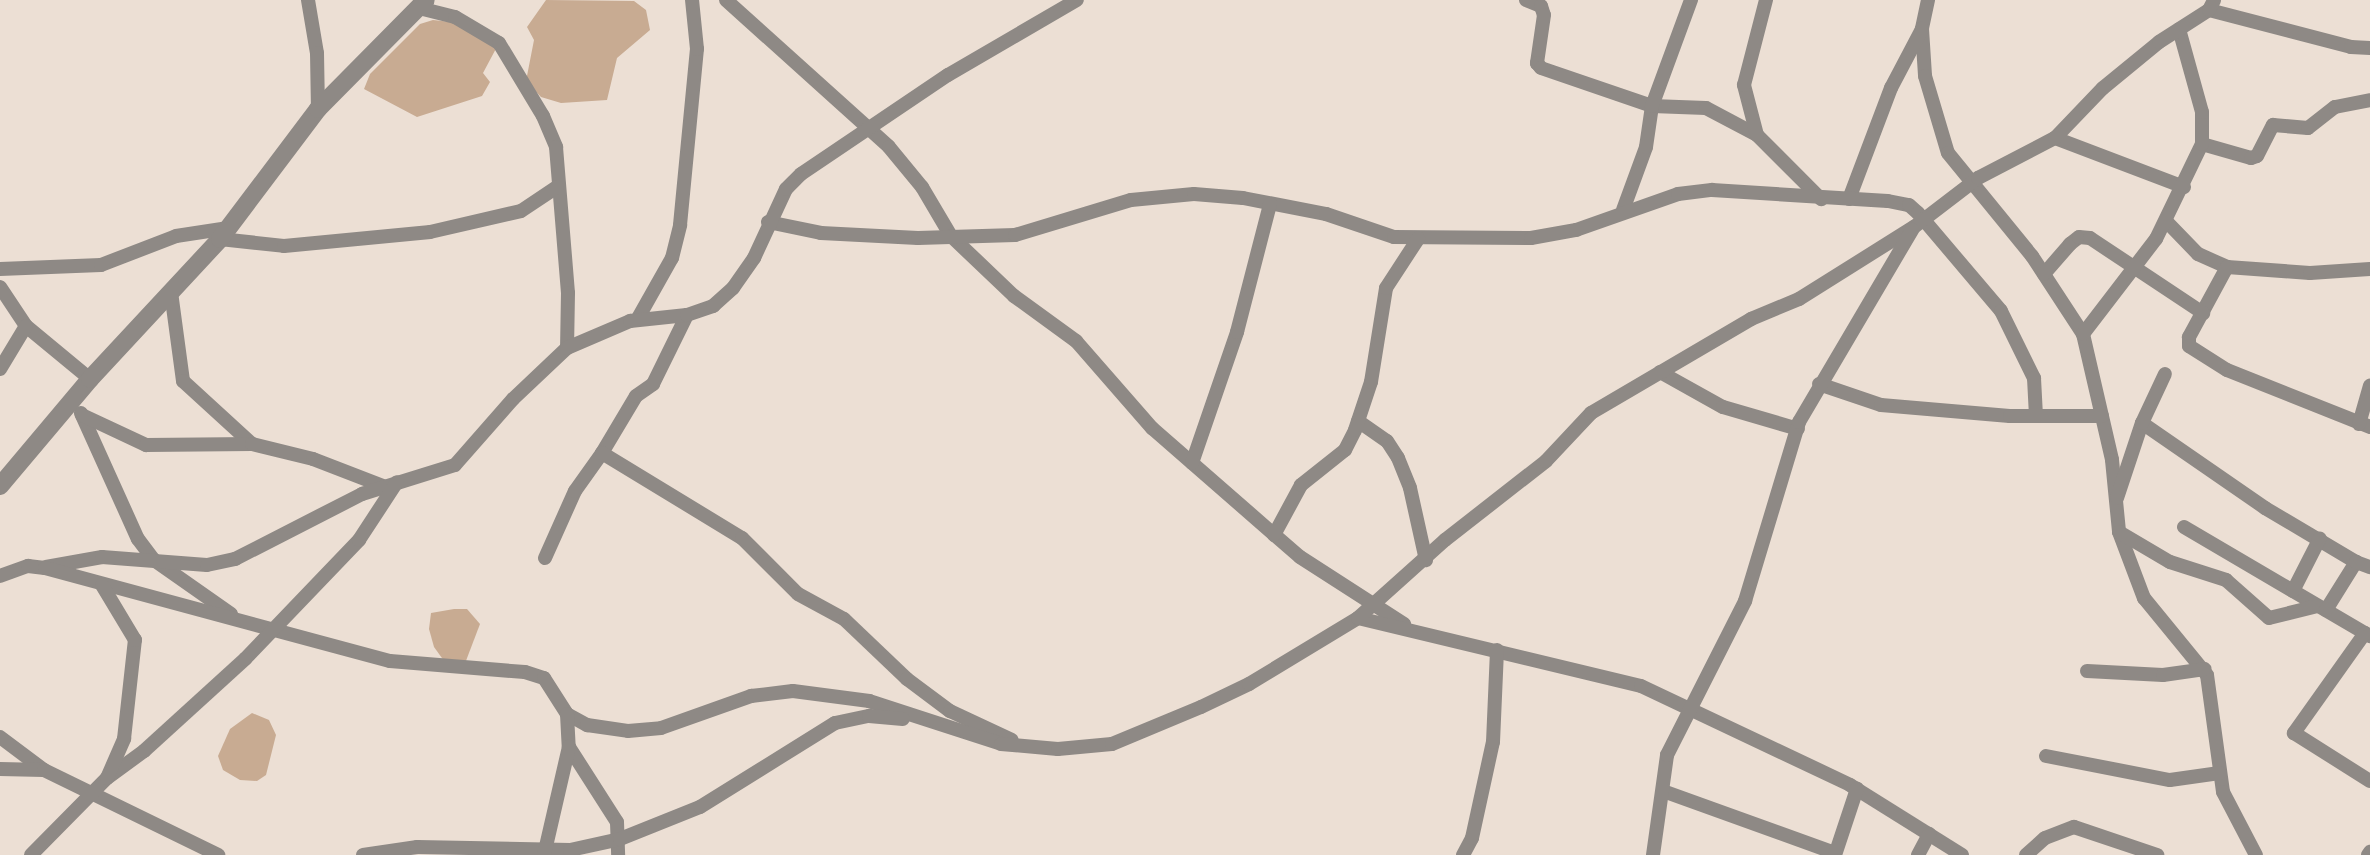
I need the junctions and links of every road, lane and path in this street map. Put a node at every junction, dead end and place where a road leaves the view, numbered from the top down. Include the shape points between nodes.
1 (308, 0) edge
2 (692, 0) edge
3 (726, 0) edge
4 (1077, 0) edge
5 (1526, 0) edge
6 (1691, 0) edge
7 (1766, 0) edge
8 (1928, 0) edge
9 (423, 4) edge
10 (2212, 5) edge
11 (1922, 29) junction
12 (2179, 29) junction
13 (2370, 48) edge
14 (2370, 100) edge
15 (1652, 106) junction
16 (318, 109) junction
17 (866, 127) junction
18 (1757, 135) junction
19 (2055, 138) junction
20 (2202, 144) junction
21 (1974, 181) junction
22 (557, 187) junction
23 (2184, 187) junction
24 (1821, 198) junction
25 (1849, 199) junction
26 (1270, 204) junction
27 (1623, 210) junction
28 (2166, 221) junction
29 (768, 222) junction
30 (1918, 224) junction
31 (224, 234) junction
32 (951, 236) junction
33 (1418, 239) junction
34 (2227, 267) junction
35 (0, 269) edge
36 (2137, 269) junction
37 (2370, 270) edge
38 (2044, 274) junction
39 (0, 288) edge
40 (171, 292) junction
41 (2203, 313) junction
42 (687, 315) junction
43 (637, 320) junction
44 (26, 326) junction
45 (2083, 334) junction
46 (567, 348) junction
47 (0, 369) edge
48 (1660, 372) junction
49 (2165, 374) dead end
50 (90, 379) junction
51 (1819, 384) junction
52 (2370, 386) edge
53 (77, 407) junction
54 (2036, 416) junction
55 (2102, 416) junction
56 (1358, 421) junction
57 (2142, 424) junction
58 (2364, 425) edge
59 (1797, 429) junction
60 (252, 444) junction
61 (602, 453) junction
62 (1192, 463) junction
63 (390, 484) junction
64 (0, 485) edge
65 (2116, 503) junction
66 (2183, 527) dead end
67 (2119, 532) junction
68 (1274, 536) junction
69 (2320, 538) junction
70 (545, 558) dead end
71 (154, 560) junction
72 (1426, 560) junction
73 (2356, 562) junction
74 (2370, 567) edge
75 (45, 568) junction
76 (0, 576) edge
77 (102, 584) junction
78 (2294, 591) junction
79 (1376, 604) junction
80 (2322, 608) junction
81 (1358, 618) junction
82 (244, 622) junction
83 (273, 628) junction
84 (1411, 628) junction
85 (2368, 635) edge
86 (1497, 650) junction
87 (2205, 669) junction
88 (2087, 671) dead end
89 (1691, 709) junction
90 (566, 714) junction
91 (924, 722) junction
92 (0, 737) edge
93 (1027, 746) junction
94 (569, 747) junction
95 (2046, 756) dead end
96 (0, 769) edge
97 (44, 770) junction
98 (2220, 774) junction
99 (107, 778) junction
100 (2370, 781) edge
101 (1857, 789) junction
102 (1663, 791) junction
103 (90, 795) junction
104 (1928, 834) junction
105 (620, 839) junction
106 (546, 852) edge
107 (570, 853) edge
108 (1835, 854) edge
109 (31, 855) edge
110 (218, 855) edge
111 (367, 855) edge
112 (618, 855) edge
113 (1463, 855) edge
114 (1653, 855) edge
115 (1918, 855) edge
116 (1962, 855) edge
117 (2026, 855) edge
118 (2157, 855) edge
119 (2256, 855) edge

1 - 16 street via 317,53
2 - 43 street via 697,49 680,225 672,258
3 - 17 street
4 - 17 street
5 - 15 street via 1541,6 1544,15 1537,62 1541,68
6 - 15 street
7 - 18 street via 1744,85
8 - 11 street
9 - 16 street
9 - 22 street via 499,43 556,148
10 - 12 street
10 - 13 street via 2351,47
11 - 21 street via 1925,76 1948,153
11 - 25 street via 1891,88
12 - 19 street via 2103,88
12 - 20 street via 2202,112
14 - 20 street via 2335,107 2308,128 2273,125 2257,156 2251,158
15 - 18 street via 1706,108
15 - 27 street via 1646,147
16 - 31 street
17 - 29 street via 801,174 786,189
17 - 32 street via 922,187
18 - 24 street
19 - 21 street
19 - 23 street
20 - 23 street
21 - 30 street
21 - 38 street via 1986,203
22 - 31 street via 521,211 430,232 284,246
22 - 46 street via 568,293
23 - 28 street
24 - 25 street
24 - 27 street via 1712,190 1678,194
25 - 30 street via 1909,205
26 - 32 street via 1194,194 1131,200 1027,234
26 - 33 street via 1326,214 1384,235
26 - 62 street via 1237,332
27 - 33 street via 1549,236
28 - 34 street via 2198,254
28 - 36 street
29 - 32 street via 821,233
29 - 42 street via 754,258 733,288 713,306
30 - 48 street via 1799,299 1751,319
30 - 51 street via 1833,369
30 - 54 street via 2001,311 2034,377
31 - 35 street via 176,236 101,265
31 - 40 street
32 - 62 street via 1014,296 1076,341 1152,428
33 - 56 street via 1386,288 1371,382
34 - 37 street via 2299,273
34 - 41 street
36 - 38 street via 2090,238 2079,237
36 - 41 street
36 - 45 street
38 - 45 street
39 - 44 street
40 - 50 street
40 - 60 street via 183,382
41 - 58 street via 2187,342 2194,352 2260,385
42 - 43 street
42 - 61 street via 653,384 636,396
43 - 46 street via 604,329
44 - 47 street
44 - 50 street
45 - 55 street
46 - 63 street via 455,464
48 - 59 street via 1723,407
48 - 72 street via 1591,413 1546,461
49 - 57 street
50 - 53 street
51 - 54 street via 1881,405
51 - 59 street
52 - 58 street
53 - 60 street via 146,445
53 - 64 street
53 - 71 street via 138,539
54 - 55 street
55 - 65 street
56 - 68 street via 1345,450 1301,485
56 - 72 street via 1387,442 1398,458 1410,488
57 - 65 street
57 - 69 street via 2265,508
59 - 89 street via 1745,601
60 - 63 street
61 - 70 street via 575,491
61 - 93 street via 742,538 798,594 844,619 907,679 950,711
62 - 68 street
63 - 71 street via 235,559 207,565
63 - 83 street via 359,540
65 - 67 street
66 - 78 street
67 - 80 street via 2170,562 2226,580 2269,618
67 - 87 street via 2144,598
68 - 79 street
69 - 73 street
69 - 78 street
71 - 75 street via 102,558 53,563
71 - 82 street
72 - 79 street
73 - 74 street
73 - 80 street
75 - 76 street via 28,566
75 - 77 street
77 - 82 street
77 - 99 street via 135,640 124,739
78 - 80 street
79 - 81 street
79 - 84 street
80 - 85 street
81 - 84 street
81 - 93 street via 1249,684 1112,744
82 - 83 street
83 - 90 street via 390,661 525,671 544,678
83 - 99 street via 198,704
84 - 86 street
85 - 100 street via 2294,733
86 - 89 street via 1641,686
86 - 113 street via 1493,742 1472,838
87 - 88 street via 2163,675
87 - 98 street
89 - 101 street
89 - 102 street via 1667,755
90 - 91 street via 587,725 628,731 661,728 751,696 793,691 869,701
90 - 94 street
91 - 93 street via 1001,744
91 - 105 street via 869,716 835,723 700,807
92 - 97 street
94 - 105 street via 607,801
94 - 106 street
95 - 98 street via 2170,780
96 - 97 street
97 - 103 street
98 - 119 street via 2236,824
99 - 103 street
101 - 104 street
101 - 108 street
102 - 108 street
102 - 114 street
103 - 109 street
103 - 110 street via 162,824
104 - 115 street
104 - 116 street
105 - 107 street
105 - 112 street
106 - 107 street
106 - 111 street via 417,848
117 - 118 street via 2045,838 2074,827

